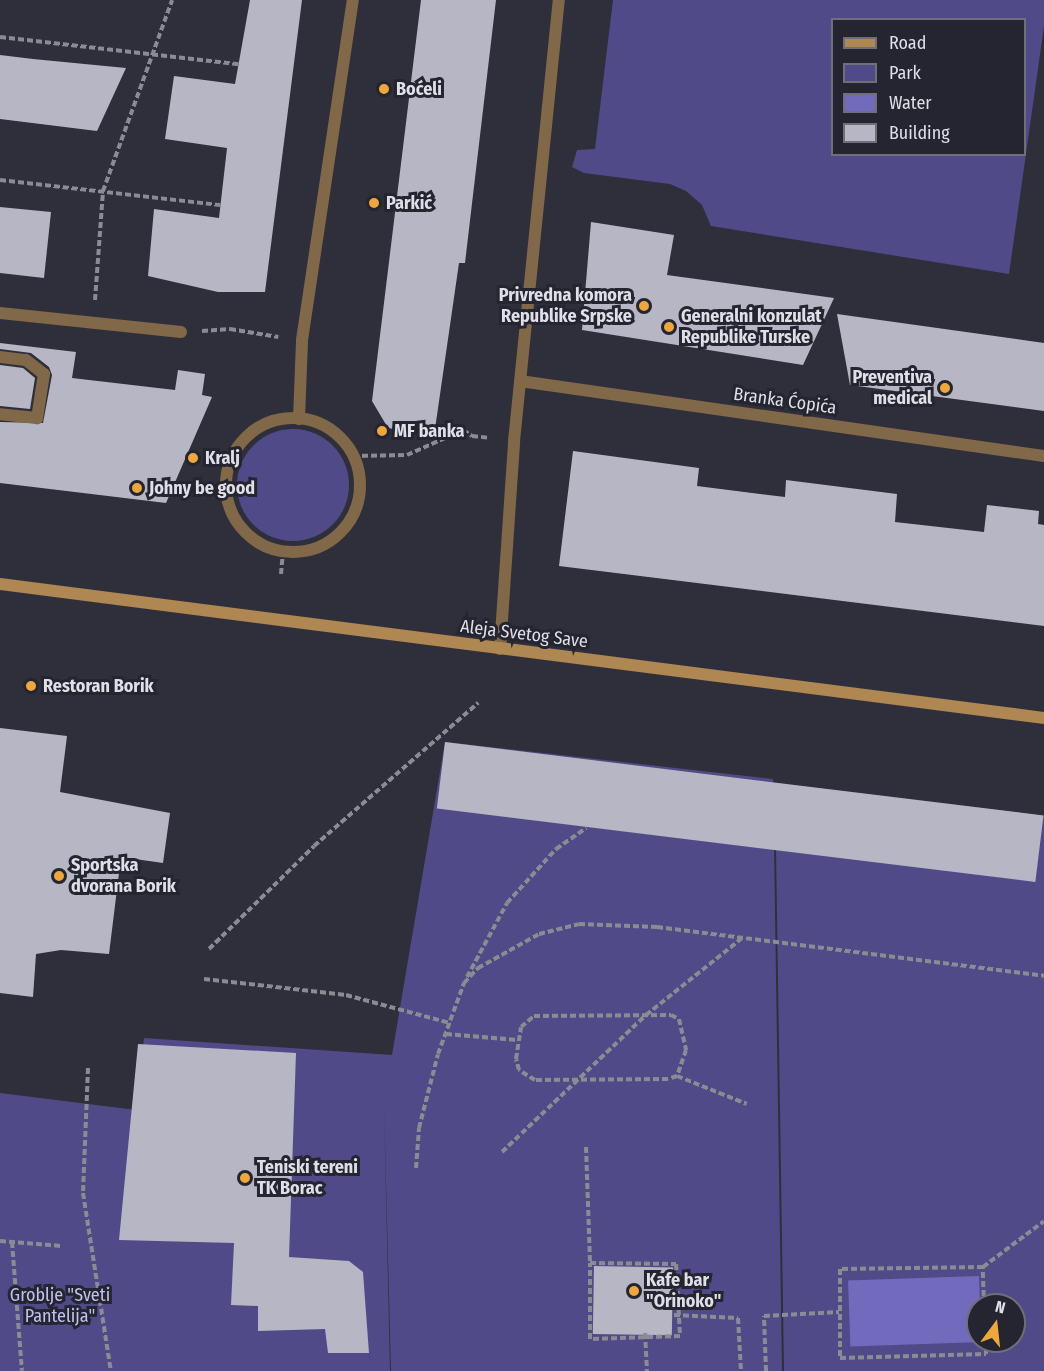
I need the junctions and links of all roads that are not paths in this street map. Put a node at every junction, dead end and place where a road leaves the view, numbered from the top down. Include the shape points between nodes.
1 (353, 0) edge
2 (559, 0) edge
3 (0, 313) edge
4 (181, 332) road end
5 (0, 357) edge
6 (520, 381) junction
7 (0, 414) edge
8 (299, 419) junction
9 (1044, 456) edge
10 (0, 584) edge
11 (500, 649) junction
12 (1044, 718) edge

1 - 8 street via 302,340
2 - 6 street
3 - 4 street
5 - 7 street via 26,360 44,374 37,418
6 - 9 street, Branka Ćopića
6 - 11 street
8 - 8 street via 278,420 258,428 230,460 226,481 228,502 236,521 251,537 283,551 314,549 334,538 350,521 358,501 360,478 353,456 330,431
10 - 11 main road, Aleja Svetog Save
11 - 12 main road, Aleja Svetog Save

